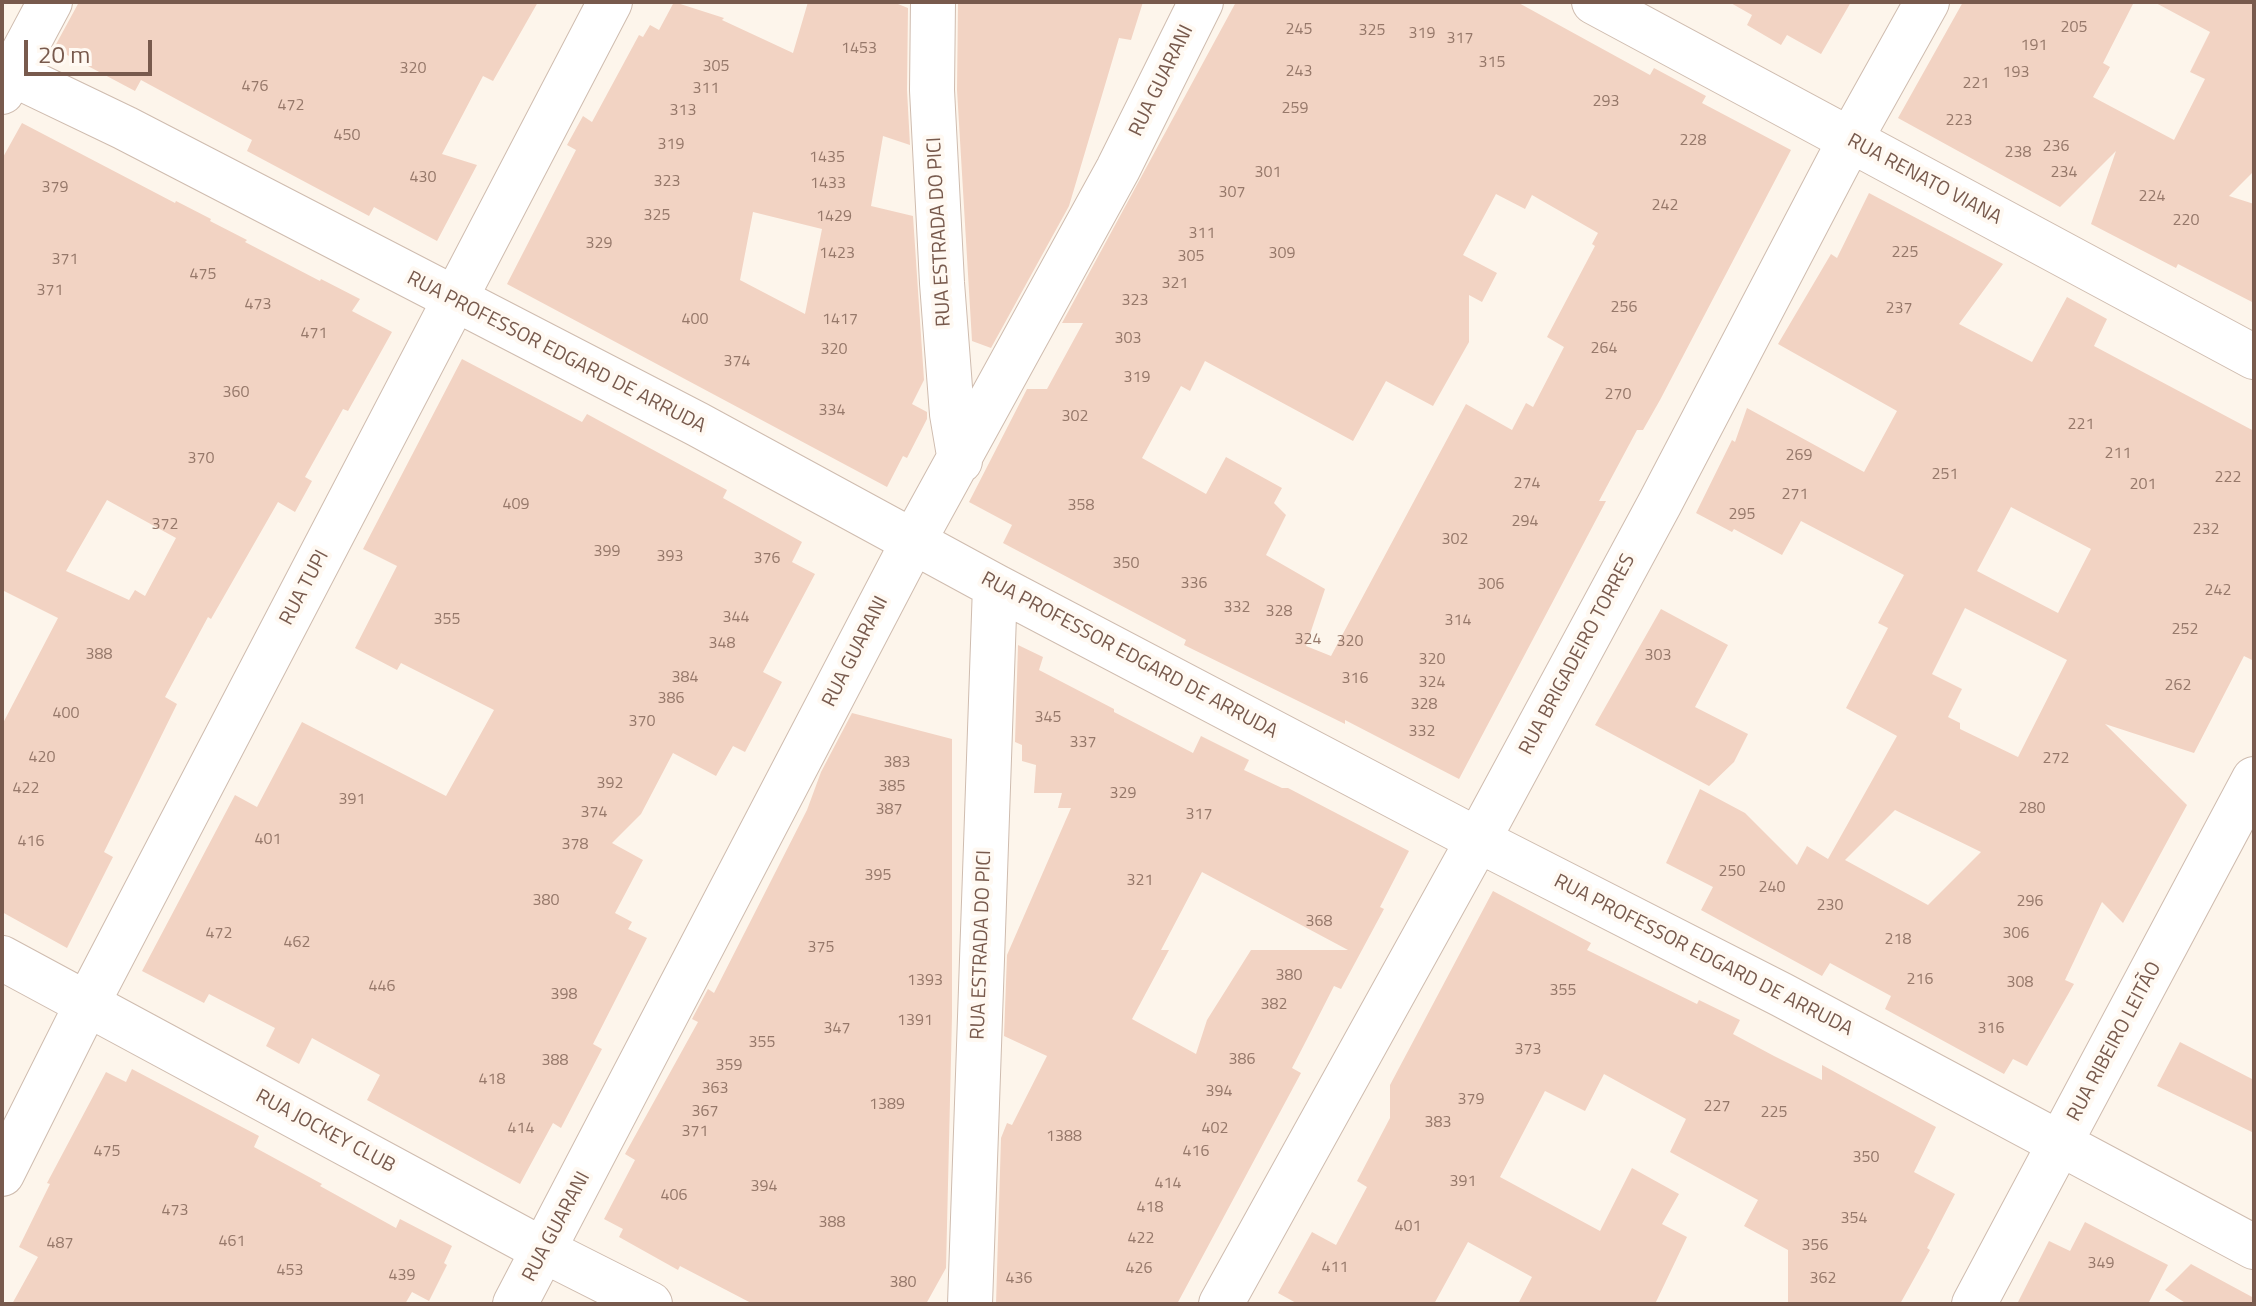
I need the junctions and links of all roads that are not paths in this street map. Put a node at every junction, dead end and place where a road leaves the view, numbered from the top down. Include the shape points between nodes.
1 (50, 2) edge
2 (610, 2) edge
3 (933, 2) edge
4 (1201, 2) edge
5 (1594, 2) edge
6 (1927, 2) edge
7 (5, 78) edge
8 (1850, 140) junction
9 (455, 301) junction
10 (2254, 357) edge
11 (960, 461) junction
12 (913, 542) junction
13 (995, 586) junction
14 (2254, 779) edge
15 (1478, 840) junction
16 (2, 958) edge
17 (87, 1004) junction
18 (2061, 1144) junction
19 (2, 1174) edge
20 (2254, 1247) edge
21 (545, 1251) junction
22 (515, 1304) edge
23 (650, 1304) edge
24 (970, 1304) edge
25 (1221, 1304) edge
26 (1974, 1304) edge

1 - 7 street
2 - 9 street, RUA TUPI
3 - 11 street, RUA ESTRADA DO PICI via 942,283
4 - 11 street, RUA GUARANI via 1118,169
5 - 8 street, RUA RENATO VIANA
6 - 8 street, RUA BRIGADEIRO TORRES
7 - 9 street, RUA PROFESSOR EDGARD DE ARRUDA via 125,128
8 - 10 street, RUA RENATO VIANA
8 - 15 street, RUA BRIGADEIRO TORRES
9 - 12 street, RUA PROFESSOR EDGARD DE ARRUDA
9 - 17 street, RUA TUPI
11 - 12 street, RUA GUARANI
12 - 13 street, RUA PROFESSOR EDGARD DE ARRUDA
12 - 21 street, RUA GUARANI
13 - 15 street, RUA PROFESSOR EDGARD DE ARRUDA
13 - 24 street, RUA ESTRADA DO PICI
14 - 18 street, RUA RIBEIRO LEITÃO
15 - 18 street, RUA PROFESSOR EDGARD DE ARRUDA
15 - 25 street, RUA BRIGADEIRO TORRES
16 - 17 street, RUA JOCKEY CLUB
17 - 19 street, RUA TUPI
17 - 21 street, RUA JOCKEY CLUB
18 - 20 street, RUA PROFESSOR EDGARD DE ARRUDA
18 - 26 street, RUA RIBEIRO LEITÃO
21 - 22 street, RUA GUARANI
21 - 23 street, RUA JOCKEY CLUB

